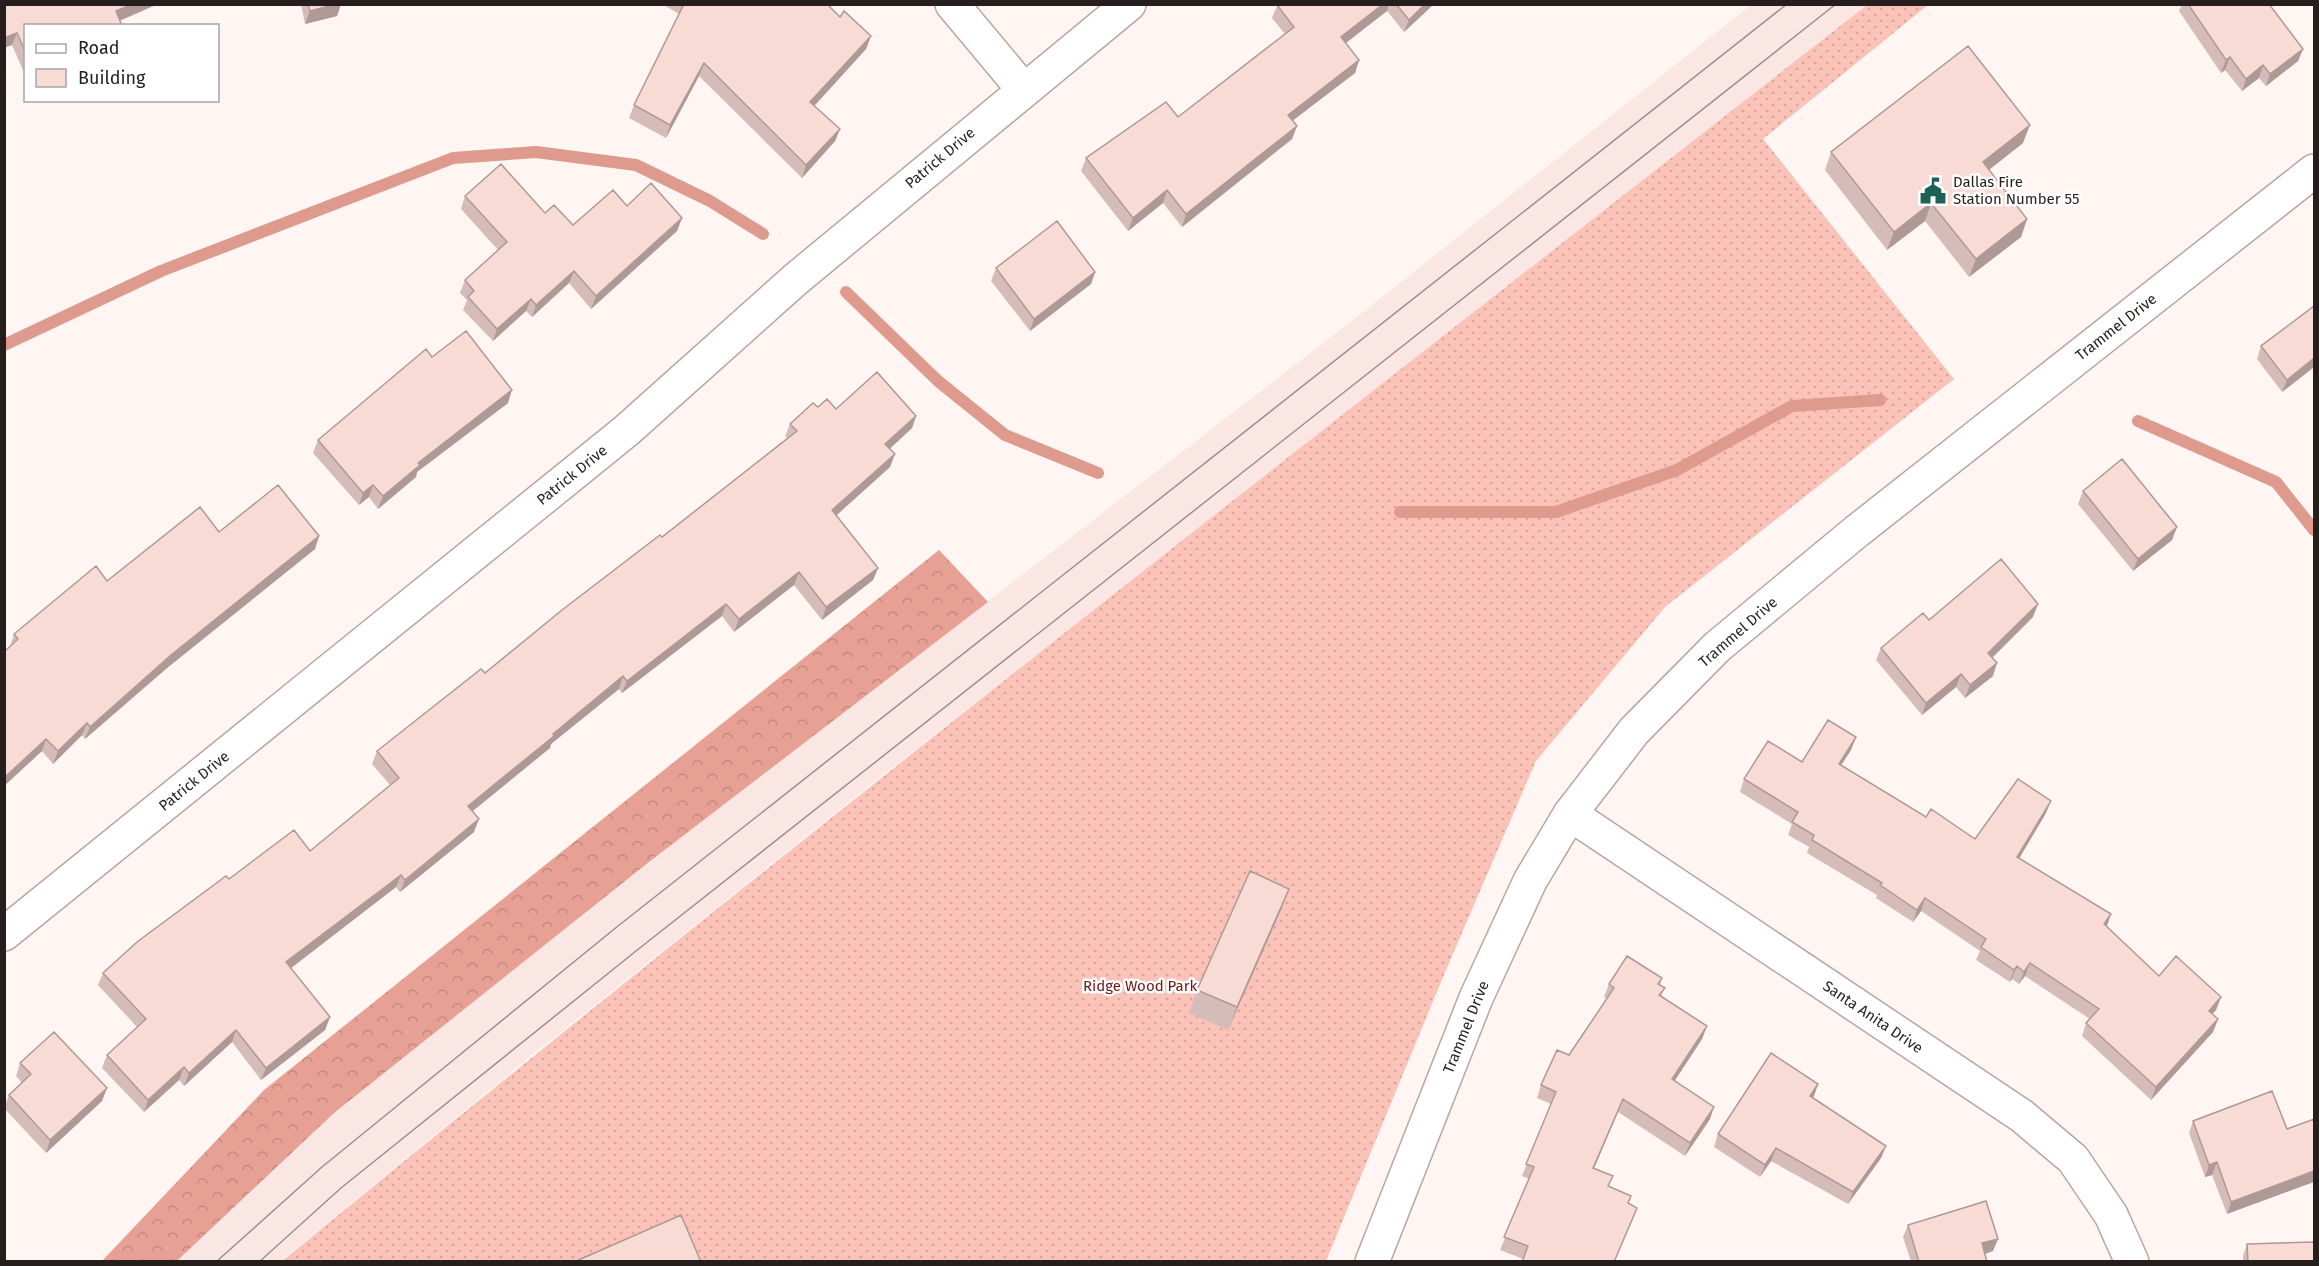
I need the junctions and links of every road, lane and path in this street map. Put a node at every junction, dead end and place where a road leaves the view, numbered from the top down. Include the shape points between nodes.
1 (952, 4) edge
2 (1129, 4) edge
3 (1023, 89) junction
4 (2314, 171) edge
5 (1570, 814) junction
6 (4, 934) edge
7 (1372, 1262) edge
8 (2132, 1262) edge

1 - 3 street
2 - 3 street, Patrick Drive
3 - 6 street, Patrick Drive via 796,279 626,431
4 - 5 street, Trammel Drive via 1716,647 1634,731
5 - 7 street, Trammel Drive via 1530,881 1476,998
5 - 8 street, Santa Anita Drive via 2022,1116 2073,1159 2111,1215

